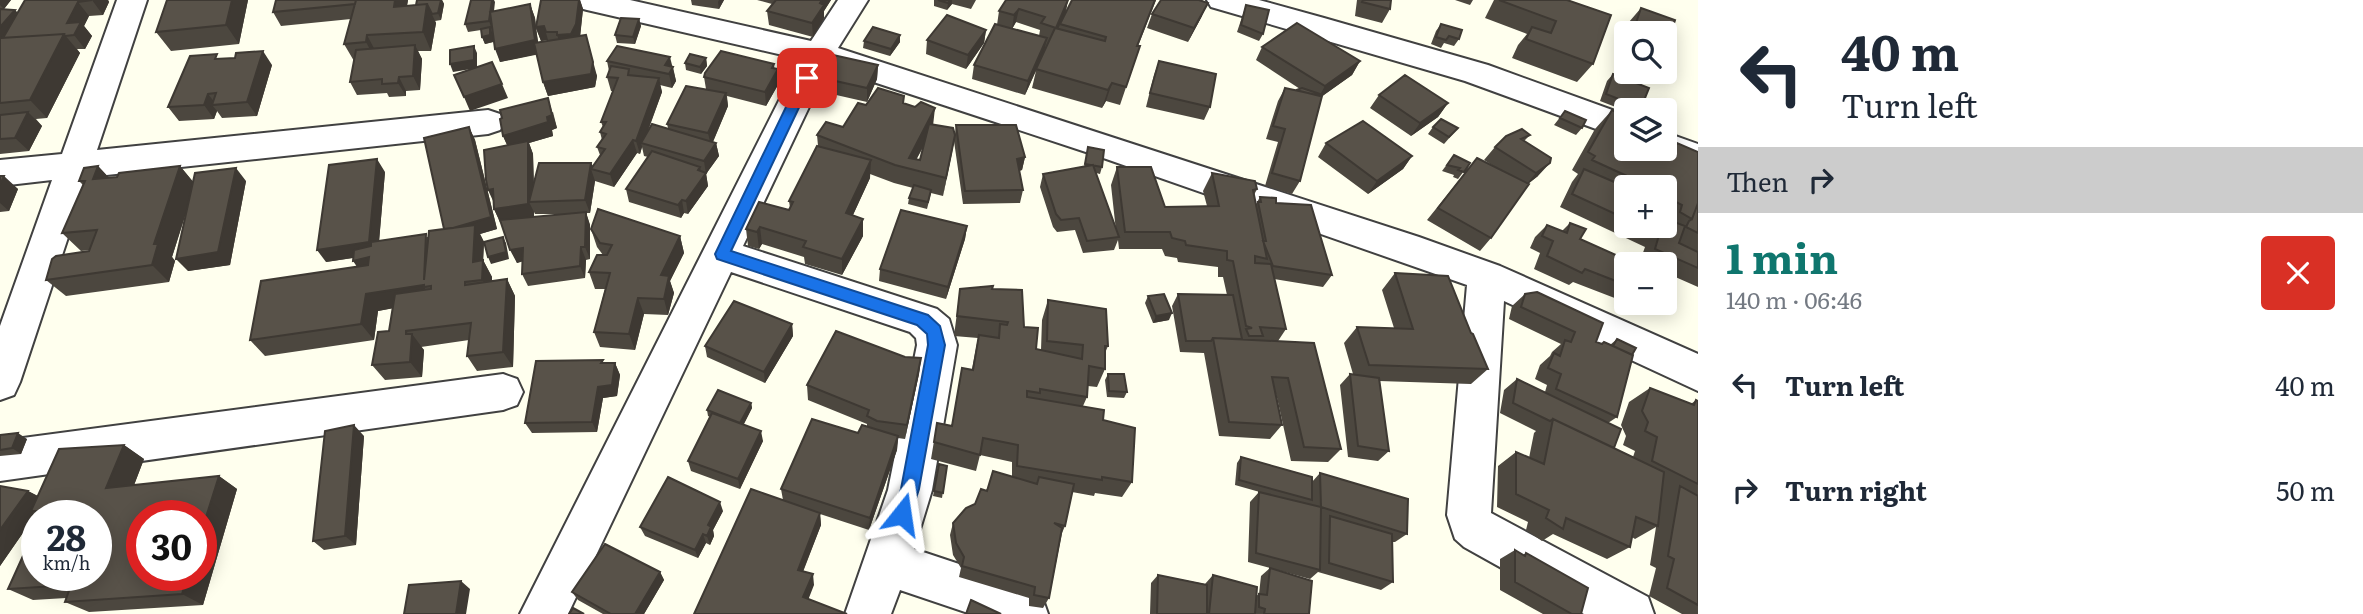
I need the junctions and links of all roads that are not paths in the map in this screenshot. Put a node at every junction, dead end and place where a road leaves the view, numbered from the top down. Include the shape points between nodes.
1 (132, 0) edge
2 (587, 0) edge
3 (853, 0) edge
4 (1222, 0) edge
5 (819, 53) junction
6 (488, 122) dead end
7 (1614, 123) edge
8 (1677, 149) edge
9 (1698, 158) edge
10 (77, 165) junction
11 (0, 173) edge
12 (722, 254) junction
13 (1487, 277) junction
14 (1698, 373) edge
15 (0, 382) edge
16 (503, 392) dead end
17 (0, 461) edge
18 (887, 563) junction
19 (544, 614) edge
20 (868, 614) edge
21 (1025, 614) edge
22 (1631, 614) edge

1 - 10 street
2 - 5 street
3 - 5 street
4 - 7 street via 1500,79
5 - 12 street
5 - 13 street
6 - 10 street
8 - 9 street
10 - 11 street
10 - 15 street
12 - 18 street via 923,320 935,331 937,345 910,489
12 - 19 street
13 - 14 street
13 - 22 street via 1471,524
16 - 17 street
18 - 20 street
18 - 21 street

